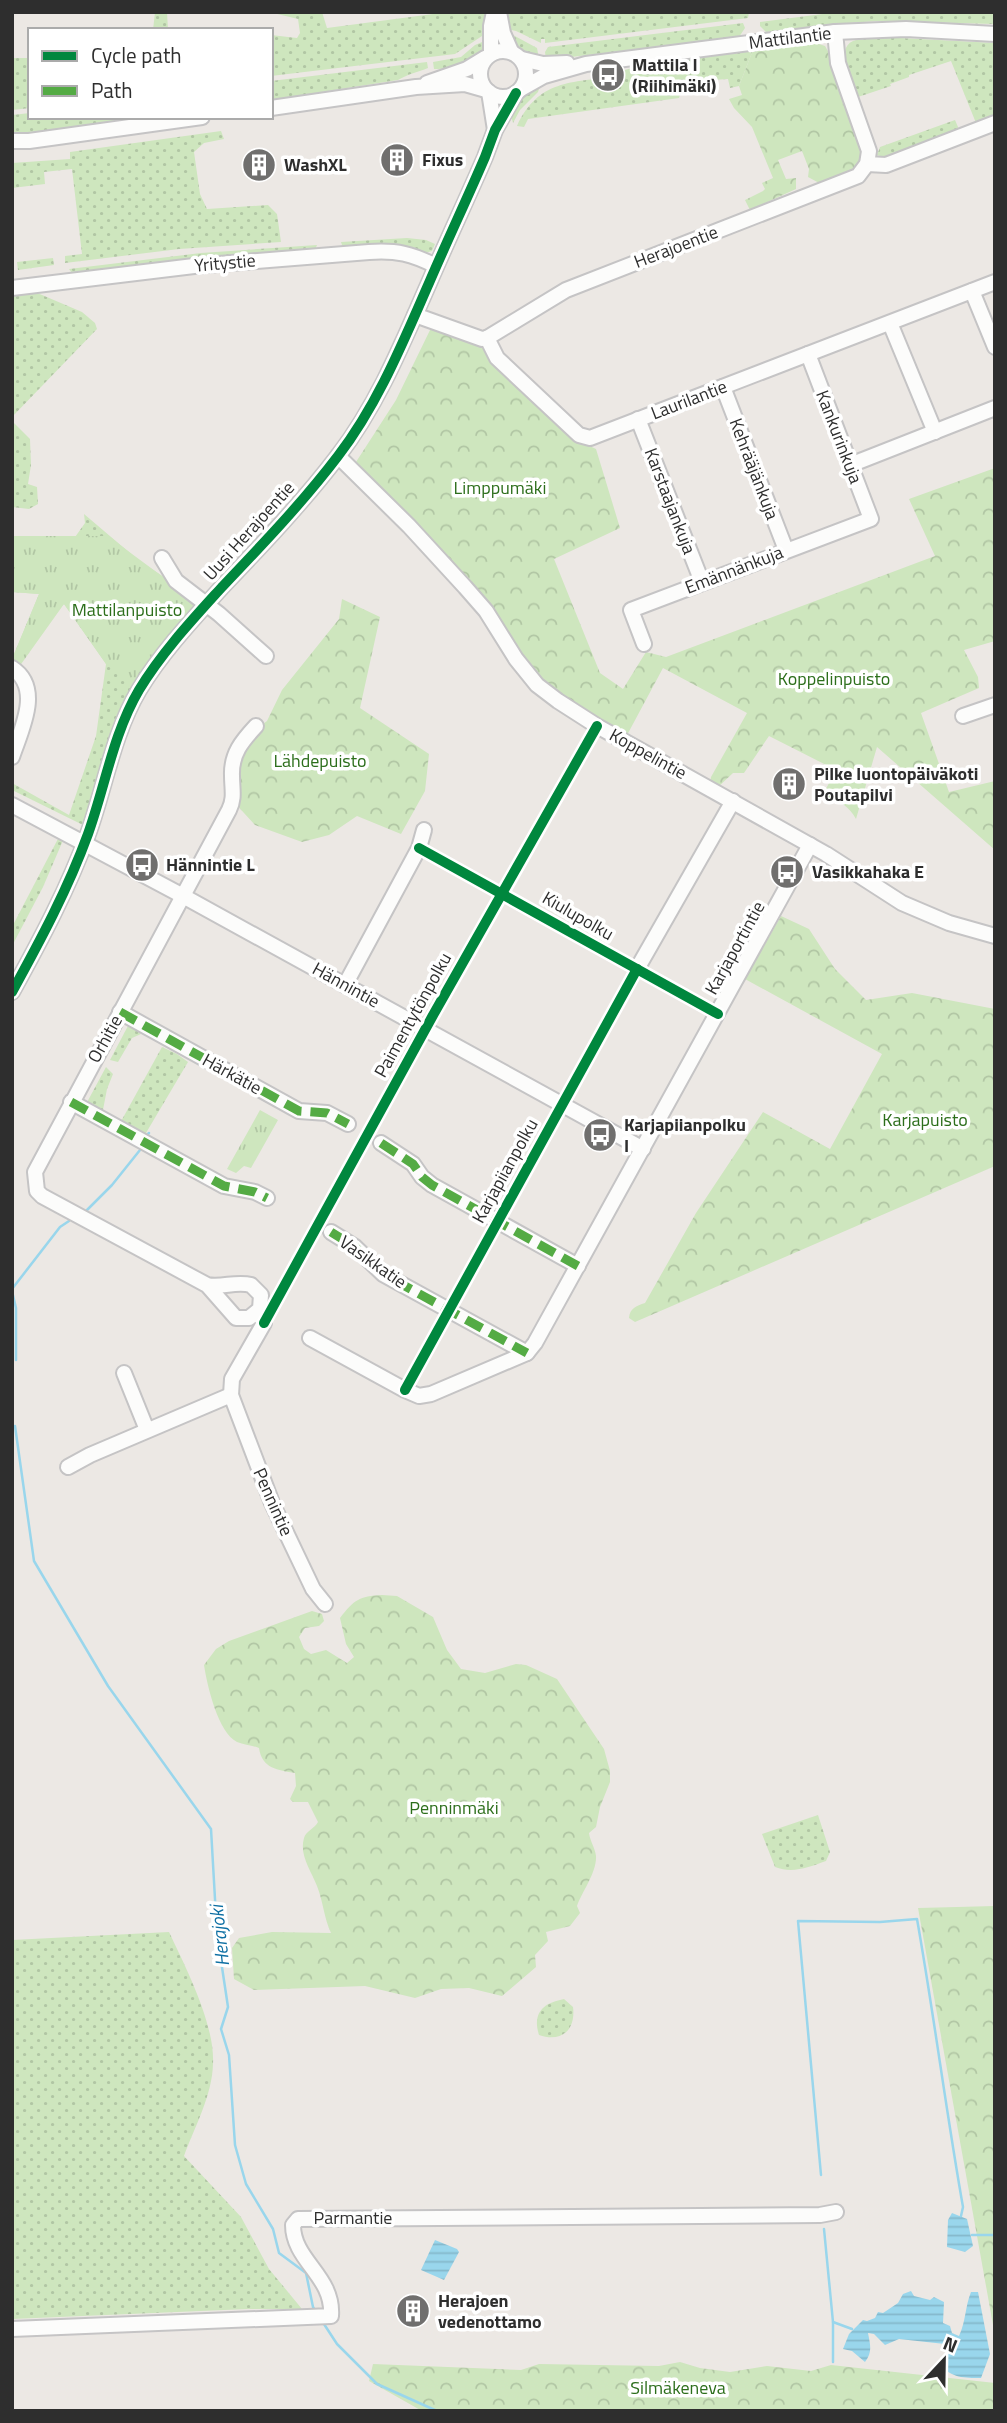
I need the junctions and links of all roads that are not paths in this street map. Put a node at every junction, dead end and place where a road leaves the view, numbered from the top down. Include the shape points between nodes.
1 (494, 12) edge
2 (499, 12) edge
3 (835, 32) junction
4 (995, 34) edge
5 (517, 55) junction
6 (488, 56) junction
7 (586, 64) junction
8 (416, 87) junction
9 (487, 91) junction
10 (519, 91) junction
11 (273, 108) edge
12 (188, 119) edge
13 (995, 123) edge
14 (495, 130) junction
15 (12, 141) edge
16 (29, 141) junction
17 (12, 147) edge
18 (867, 164) junction
19 (436, 265) junction
20 (995, 282) edge
21 (12, 288) edge
22 (972, 291) junction
23 (415, 316) junction
24 (890, 323) junction
25 (487, 338) junction
26 (995, 347) edge
27 (808, 354) junction
28 (723, 387) junction
29 (995, 408) edge
30 (638, 419) junction
31 (934, 432) junction
32 (338, 456) junction
33 (850, 465) junction
34 (871, 519) joint
35 (786, 550) junction
36 (162, 558) dead end
37 (702, 582) junction
38 (204, 605) junction
39 (645, 644) dead end
40 (266, 656) dead end
41 (12, 668) edge
42 (995, 705) edge
43 (963, 716) dead end
44 (256, 726) dead end
45 (12, 757) edge
46 (733, 801) junction
47 (12, 805) edge
48 (424, 830) dead end
49 (85, 843) junction
50 (810, 845) junction
51 (183, 896) junction
52 (995, 936) edge
53 (637, 969) dead end
54 (345, 985) junction
55 (12, 992) edge
56 (120, 1012) junction
57 (71, 1102) junction
58 (348, 1124) dead end
59 (381, 1143) dead end
60 (643, 1149) junction
61 (267, 1198) dead end
62 (331, 1232) dead end
63 (578, 1266) junction
64 (206, 1285) junction
65 (258, 1312) junction
66 (310, 1338) dead end
67 (527, 1353) junction
68 (124, 1373) dead end
69 (230, 1395) junction
70 (147, 1430) junction
71 (68, 1466) dead end
72 (325, 1604) dead end
73 (836, 2212) dead end
74 (12, 2329) edge

1 - 6 street
2 - 5 street via 503,33
3 - 4 street, Mattilantie via 906,29
3 - 7 street, Mattilantie
3 - 18 street via 838,63 869,151
5 - 6 street via 498,51
5 - 7 street, Mattilantie via 542,64
5 - 10 street via 527,71
6 - 8 street via 467,69
6 - 9 street via 480,70
7 - 10 street, Mattilantie via 544,76
8 - 9 street via 465,84
8 - 11 street
9 - 10 street via 504,97
9 - 14 street
10 - 14 street, Uusi Herajoentie
12 - 16 street
13 - 18 street, Herajoentie via 886,165
14 - 19 street, Uusi Herajoentie
15 - 16 street
16 - 17 street
18 - 25 street, Herajoentie via 858,176 566,290
19 - 21 street, Yritystie via 414,255 369,251
19 - 23 street, Uusi Herajoentie
20 - 22 street, Laurilantie
22 - 24 street, Laurilantie
22 - 26 street
23 - 25 street
23 - 32 street, Uusi Herajoentie via 380,389
24 - 27 street, Laurilantie
24 - 31 street
25 - 30 street, Laurilantie via 497,358 579,435 590,438
27 - 28 street, Laurilantie
27 - 33 street, Kankurinkuja
28 - 30 street, Laurilantie
28 - 35 street, Kehrääjänkuja
29 - 31 street
30 - 37 street, Karstaajankuja
31 - 33 street
32 - 38 street, Uusi Herajoentie
32 - 46 street, Koppelintie via 486,611 537,685 597,726
33 - 34 street, Kankurinkuja
34 - 35 street, Emännänkuja
35 - 37 street, Emännänkuja
36 - 38 street via 176,581
37 - 39 street, Emännänkuja via 631,610
38 - 40 street
38 - 49 street, Uusi Herajoentie via 157,664 127,712
41 - 45 street via 23,677 29,694
42 - 43 street
44 - 51 street, Orhitie via 235,753 233,801
46 - 50 street, Koppelintie
46 - 53 street
47 - 49 street, Hännintie
48 - 54 street via 419,848
49 - 51 street, Hännintie
49 - 55 street, Uusi Herajoentie
50 - 52 street, Koppelintie via 925,915
50 - 60 street, Karjaportintie
51 - 54 street, Hännintie
51 - 56 street, Orhitie
54 - 60 street, Hännintie
56 - 57 street, Orhitie
56 - 58 street, Härkätie via 299,1111 327,1113
57 - 61 street via 224,1186
57 - 64 street, Orhitie via 37,1166 37,1191
59 - 63 street via 413,1164 432,1185
60 - 63 street, Karjaportintie
62 - 67 street, Vasikkatie via 383,1274
63 - 67 street, Karjaportintie
64 - 65 street, Orhitie via 236,1318 246,1319
64 - 65 street, Orhitie via 251,1285 261,1296
65 - 69 street via 264,1323 232,1379
66 - 67 street via 419,1396
68 - 70 street
69 - 70 street
69 - 72 street, Pennintie via 272,1503 313,1589
70 - 71 street
73 - 74 street, Parmantie via 298,2219 293,2225 296,2243 329,2293 332,2305 324,2316

